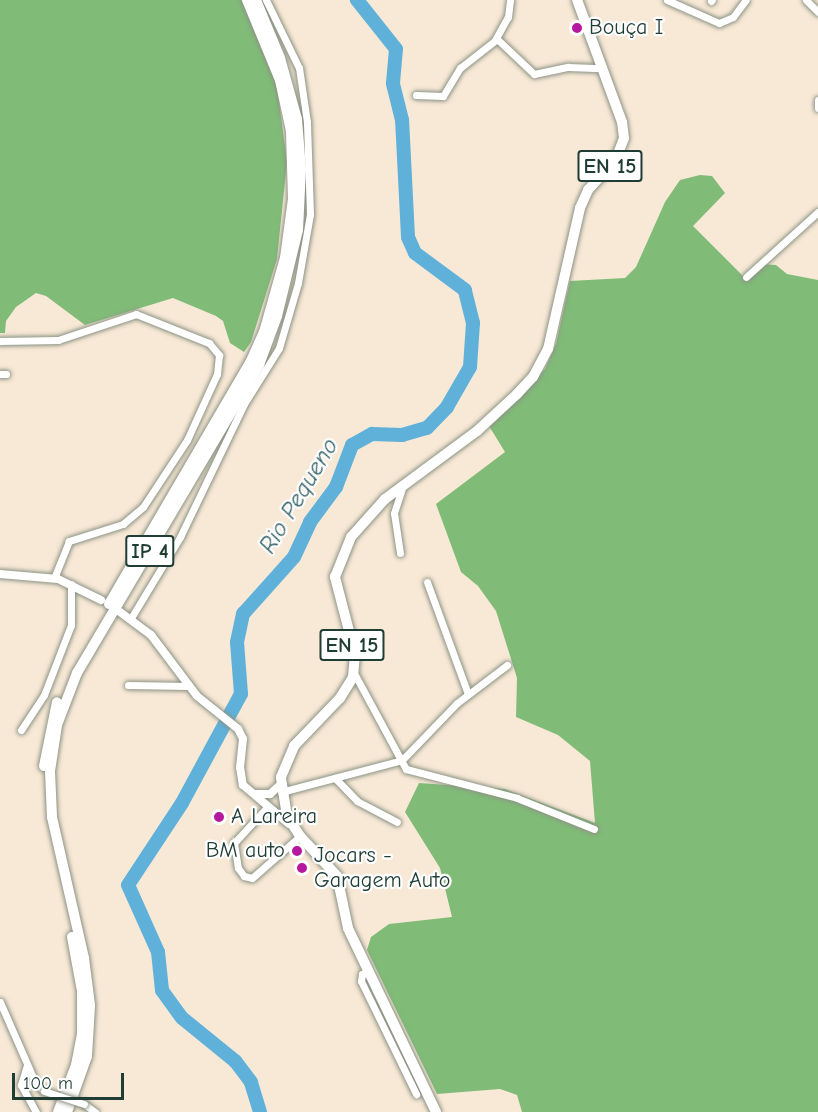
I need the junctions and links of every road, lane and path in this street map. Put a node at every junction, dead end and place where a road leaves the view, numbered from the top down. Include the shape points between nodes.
1 (247, 0) edge
2 (256, 0) edge
3 (266, 0) edge
4 (510, 0) edge
5 (577, 0) edge
6 (668, 0) edge
7 (746, 0) edge
8 (808, 1) edge
9 (818, 12) edge
10 (495, 40) junction
11 (601, 68) junction
12 (416, 95) dead end
13 (818, 100) edge
14 (818, 108) edge
15 (818, 213) edge
16 (746, 277) dead end
17 (0, 341) edge
18 (403, 484) junction
19 (400, 554) dead end
20 (0, 574) edge
21 (54, 578) junction
22 (427, 582) dead end
23 (71, 584) junction
24 (100, 600) dead end
25 (116, 609) dead end
26 (130, 618) junction
27 (507, 665) dead end
28 (354, 673) junction
29 (128, 685) dead end
30 (189, 686) junction
31 (468, 694) junction
32 (21, 730) dead end
33 (398, 762) junction
34 (335, 778) junction
35 (281, 796) junction
36 (261, 799) junction
37 (397, 822) dead end
38 (594, 829) dead end
39 (297, 832) junction
40 (369, 970) junction
41 (0, 1002) edge
42 (27, 1065) junction
43 (416, 1094) dead end
44 (36, 1112) edge
45 (58, 1112) edge
46 (67, 1112) edge
47 (95, 1112) edge
48 (436, 1112) edge

1 - 45 main road, IP 4 via 274,64 288,116 293,185 289,237 269,316 250,363 79,657 51,719 44,767 45,821 77,959 83,1006 79,1055
2 - 46 main road, IP 4 via 280,58 297,119 301,189 297,240 259,365 77,673 57,725 50,771 52,817 84,958 90,1005 87,1056
3 - 26 street via 299,68 306,112 310,214 298,283 279,348 244,404 180,537
4 - 10 street via 508,16
5 - 11 main road, EN 15
6 - 7 street via 719,23 733,18
8 - 9 street
10 - 11 street via 506,44 522,67 534,74 568,67
10 - 12 street via 460,68 443,96
11 - 18 main road, EN 15 via 622,122 623,145 616,159 588,190 580,208 544,358 525,386 484,425
13 - 14 street
15 - 16 street
17 - 21 street via 58,340 136,314 209,343 219,355 218,371 186,443 143,507 123,524 69,542
18 - 19 street via 394,513
18 - 28 main road, EN 15 via 357,528 335,571 355,654
20 - 21 street
21 - 23 street
22 - 31 street
23 - 24 street
23 - 32 street via 71,625 44,695
25 - 26 street
26 - 30 street via 160,646
27 - 31 street
28 - 33 street
28 - 35 main road, EN 15 via 343,694 294,746 284,764
29 - 30 street
30 - 36 street via 243,736 242,781
31 - 33 street
33 - 34 street
33 - 38 street via 412,772 517,798
34 - 35 street
34 - 37 street via 357,801
35 - 36 street via 273,792
35 - 36 street via 273,804
35 - 39 main road
36 - 39 street
36 - 39 street via 234,843 238,868 244,876 252,878
39 - 40 main road via 337,876 346,923
40 - 43 street via 362,974 361,981
40 - 48 main road
41 - 42 street
42 - 44 street via 21,1085
42 - 47 street, bridge via 44,1091 84,1104

